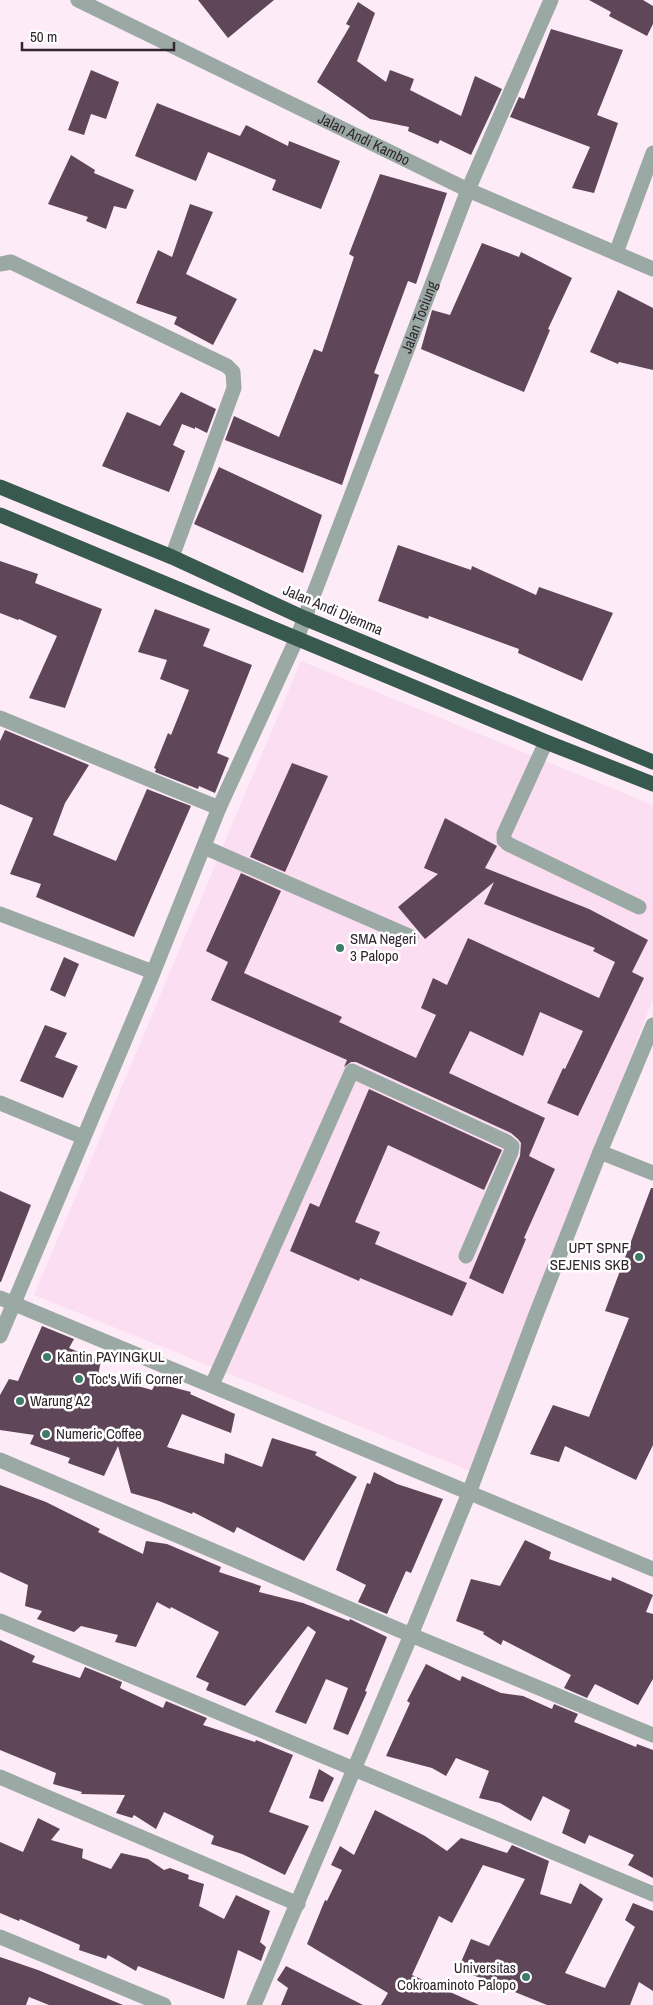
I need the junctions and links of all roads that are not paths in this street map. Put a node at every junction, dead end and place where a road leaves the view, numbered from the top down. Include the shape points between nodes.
1 (78, 0) edge
2 (551, 0) edge
3 (653, 153) edge
4 (468, 190) junction
5 (616, 253) junction
6 (0, 264) edge
7 (653, 269) edge
8 (0, 488) edge
9 (0, 515) edge
10 (172, 557) junction
11 (304, 618) junction
12 (297, 638) junction
13 (0, 718) edge
14 (546, 742) junction
15 (653, 762) edge
16 (653, 784) edge
17 (219, 808) junction
18 (204, 847) junction
19 (639, 908) dead end
20 (0, 914) edge
21 (411, 938) dead end
22 (153, 972) junction
23 (653, 1025) edge
24 (0, 1103) edge
25 (84, 1137) junction
26 (600, 1152) junction
27 (653, 1172) edge
28 (466, 1256) dead end
29 (7, 1301) edge
30 (0, 1336) edge
31 (212, 1385) junction
32 (0, 1460) edge
33 (469, 1493) junction
34 (653, 1568) edge
35 (0, 1621) edge
36 (411, 1635) junction
37 (653, 1736) edge
38 (354, 1769) junction
39 (0, 1777) edge
40 (653, 1894) edge
41 (298, 1904) junction
42 (0, 1937) edge
43 (164, 2005) edge
44 (254, 2005) edge

1 - 4 street, Jalan Andi Kambo
2 - 4 street, Jalan Tociung
3 - 5 street
4 - 5 street, Jalan Andi Kambo
4 - 11 street, Jalan Tociung
5 - 7 street, Jalan Andi Kambo
6 - 10 street via 11,262 234,372 234,388
8 - 10 highway, Jalan Andi Djemma
9 - 12 highway
10 - 11 highway, Jalan Andi Djemma
11 - 12 street, Jalan Tociung
11 - 15 highway, Jalan Andi Djemma
12 - 14 highway
12 - 17 street, Jalan Tociung
13 - 17 street
14 - 16 highway
14 - 19 street via 504,834 505,842
17 - 18 street, Jalan Tociung
18 - 21 street
18 - 22 street, Jalan Tociung
20 - 22 street
22 - 25 street, Jalan Tociung
23 - 26 street
24 - 25 street
25 - 29 street, Jalan Tociung
26 - 27 street
26 - 33 street
28 - 31 street via 512,1146 352,1071
29 - 30 street, Jalan Tociung
29 - 31 street
31 - 33 street
32 - 36 street
33 - 34 street
33 - 36 street
35 - 38 street
36 - 37 street
36 - 38 street
38 - 40 street
38 - 41 street
39 - 41 street
41 - 44 street
42 - 43 street

